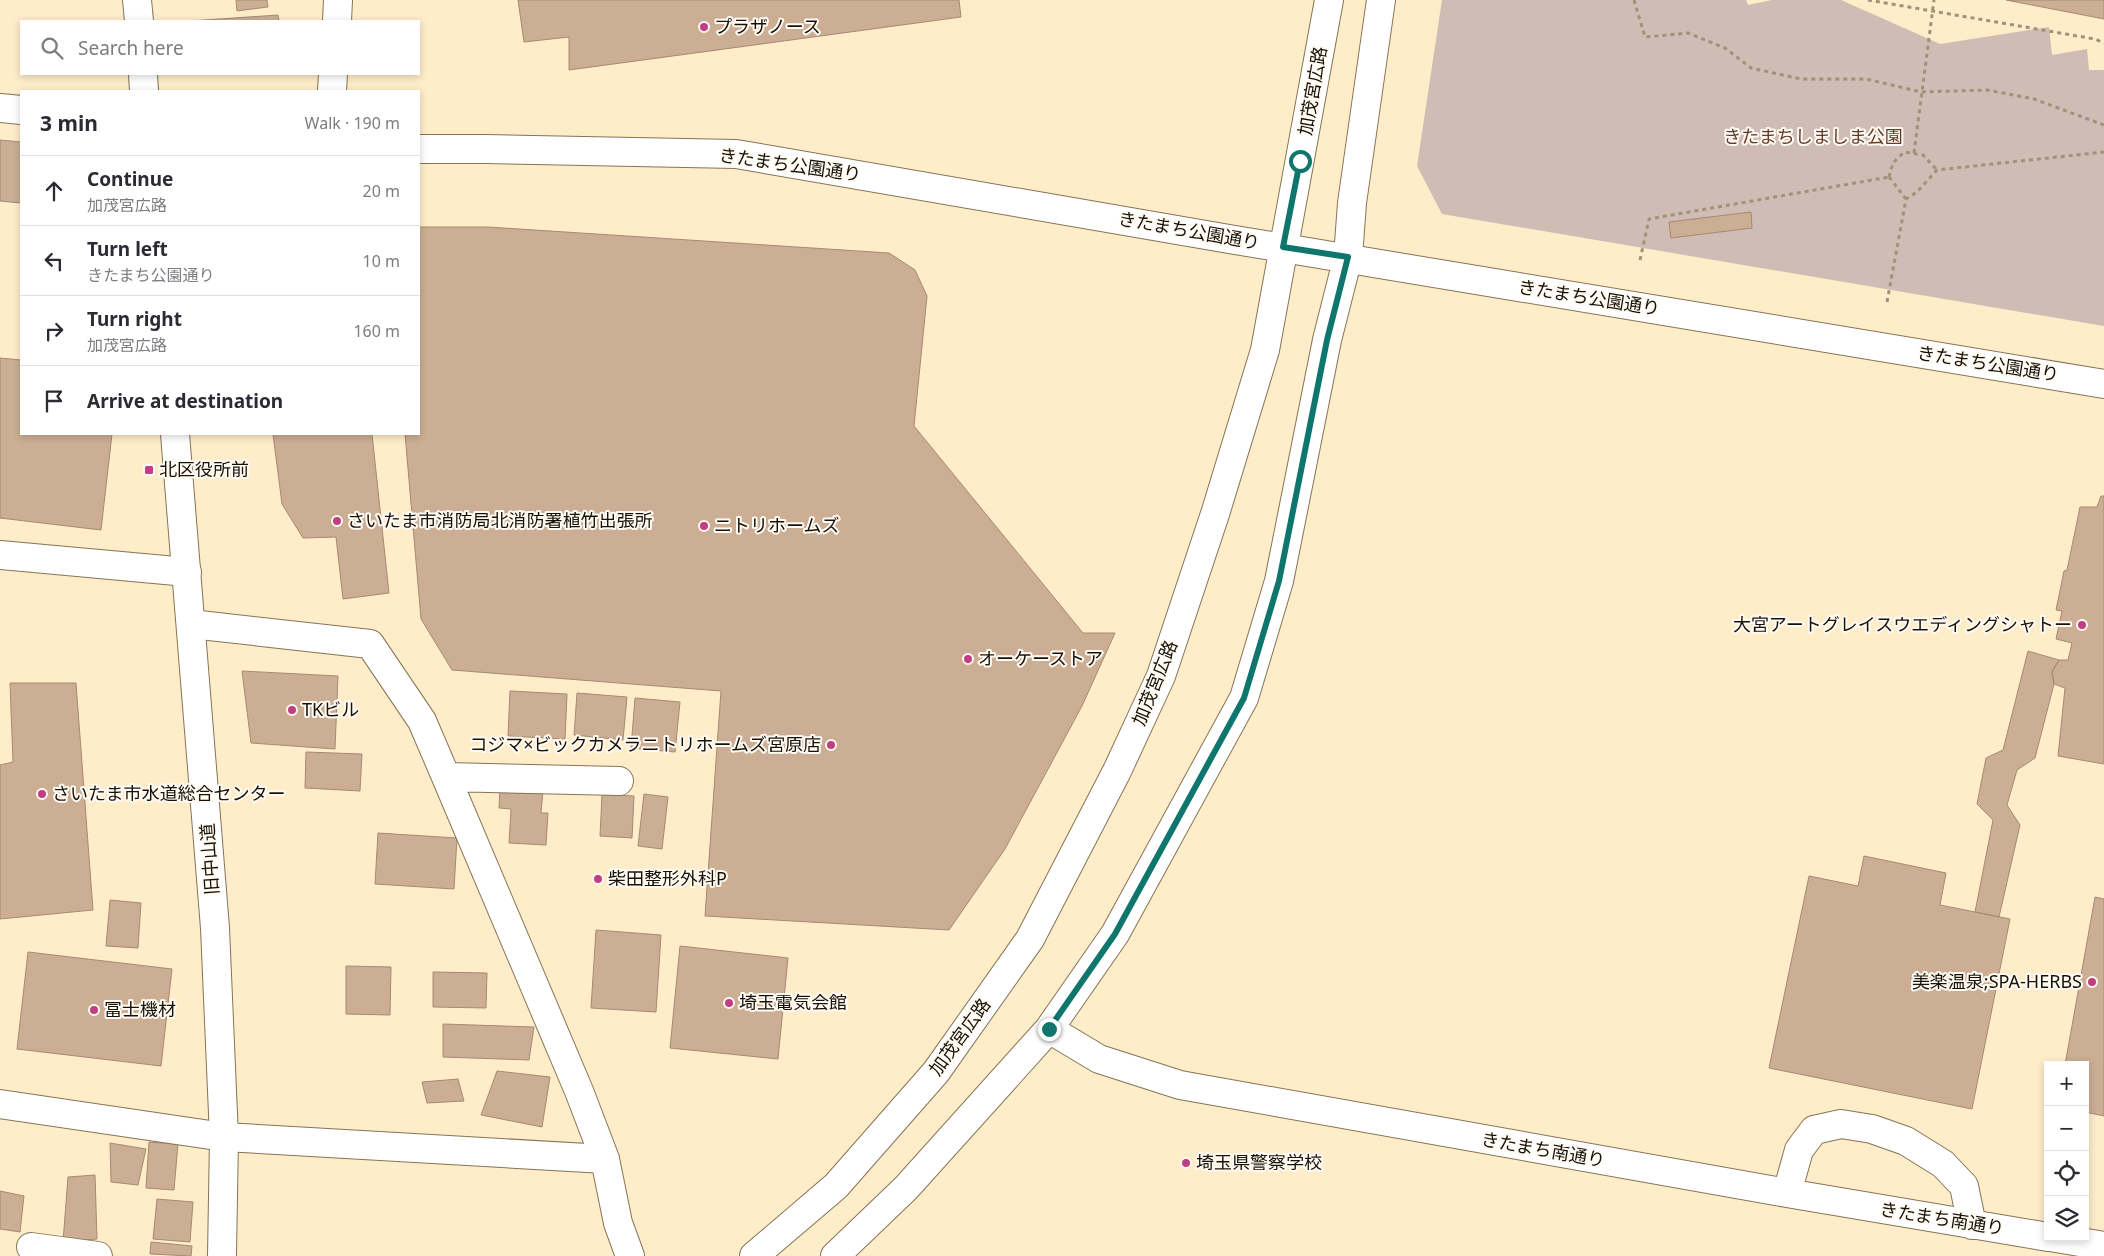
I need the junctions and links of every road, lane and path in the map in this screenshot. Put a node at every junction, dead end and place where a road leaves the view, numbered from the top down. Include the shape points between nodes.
1 (137, 0) edge
2 (338, 0) edge
3 (1329, 0) edge
4 (1381, 0) edge
5 (1634, 0) edge
6 (1868, 0) edge
7 (1934, 0) edge
8 (1932, 11) junction
9 (139, 20) edge
10 (337, 20) edge
11 (2104, 43) edge
12 (143, 75) edge
13 (333, 75) edge
14 (144, 90) edge
15 (332, 90) edge
16 (1921, 92) junction
17 (0, 108) edge
18 (20, 110) edge
19 (2104, 124) edge
20 (420, 149) edge
21 (2104, 152) edge
22 (1914, 153) junction
23 (1937, 170) junction
24 (1889, 177) junction
25 (1906, 199) junction
26 (1283, 247) junction
27 (1348, 257) junction
28 (1640, 260) dead end
29 (1887, 302) dead end
30 (2104, 384) edge
31 (175, 435) edge
32 (0, 555) edge
33 (187, 572) junction
34 (191, 624) junction
35 (446, 777) junction
36 (619, 781) dead end
37 (1049, 1029) junction
38 (0, 1104) edge
39 (224, 1137) junction
40 (605, 1159) junction
41 (1787, 1193) junction
42 (1972, 1225) junction
43 (2044, 1236) edge
44 (2073, 1241) edge
45 (2104, 1246) edge
46 (31, 1247) dead end
47 (98, 1256) edge
48 (222, 1256) edge
49 (630, 1256) edge
50 (754, 1256) edge
51 (835, 1256) edge

1 - 9 street
2 - 10 street
3 - 26 street, 加茂宮広路
4 - 27 street via 1352,203
5 - 16 path via 1645,37 1688,33 1725,48 1751,68 1801,79 1866,79
6 - 8 path
7 - 8 path
8 - 11 path
8 - 16 path
12 - 14 street
13 - 15 street
16 - 19 path via 1986,90 2034,99
16 - 22 path
17 - 18 street
20 - 26 street, きたまち公園通り via 736,154
21 - 23 path
22 - 23 path via 1923,155
22 - 24 path via 1904,152 1893,163
23 - 25 path
24 - 25 path
24 - 28 path via 1648,219
25 - 29 path
26 - 27 street, きたまち公園通り
26 - 50 street, 加茂宮広路 via 1265,350 1216,514 1161,676 1117,772 1034,930 936,1072 836,1186
27 - 30 street, きたまち公園通り
27 - 37 street via 1327,340 1279,581 1244,698 1115,934
31 - 33 street, 旧中山道
32 - 33 street
33 - 34 street, 旧中山道
34 - 35 street via 370,644 422,721
34 - 39 street, 旧中山道 via 215,928
35 - 36 street
35 - 40 street
37 - 41 street, きたまち南通り via 1099,1059 1180,1085
37 - 51 street via 906,1188
38 - 39 street
39 - 40 street
39 - 48 street, 旧中山道
40 - 49 street via 618,1222
41 - 42 street, きたまち南通り
41 - 42 street via 1799,1150 1814,1130 1841,1124 1872,1129 1906,1141 1943,1164 1964,1186
42 - 43 street, きたまち南通り
44 - 45 street, きたまち南通り
46 - 47 street

